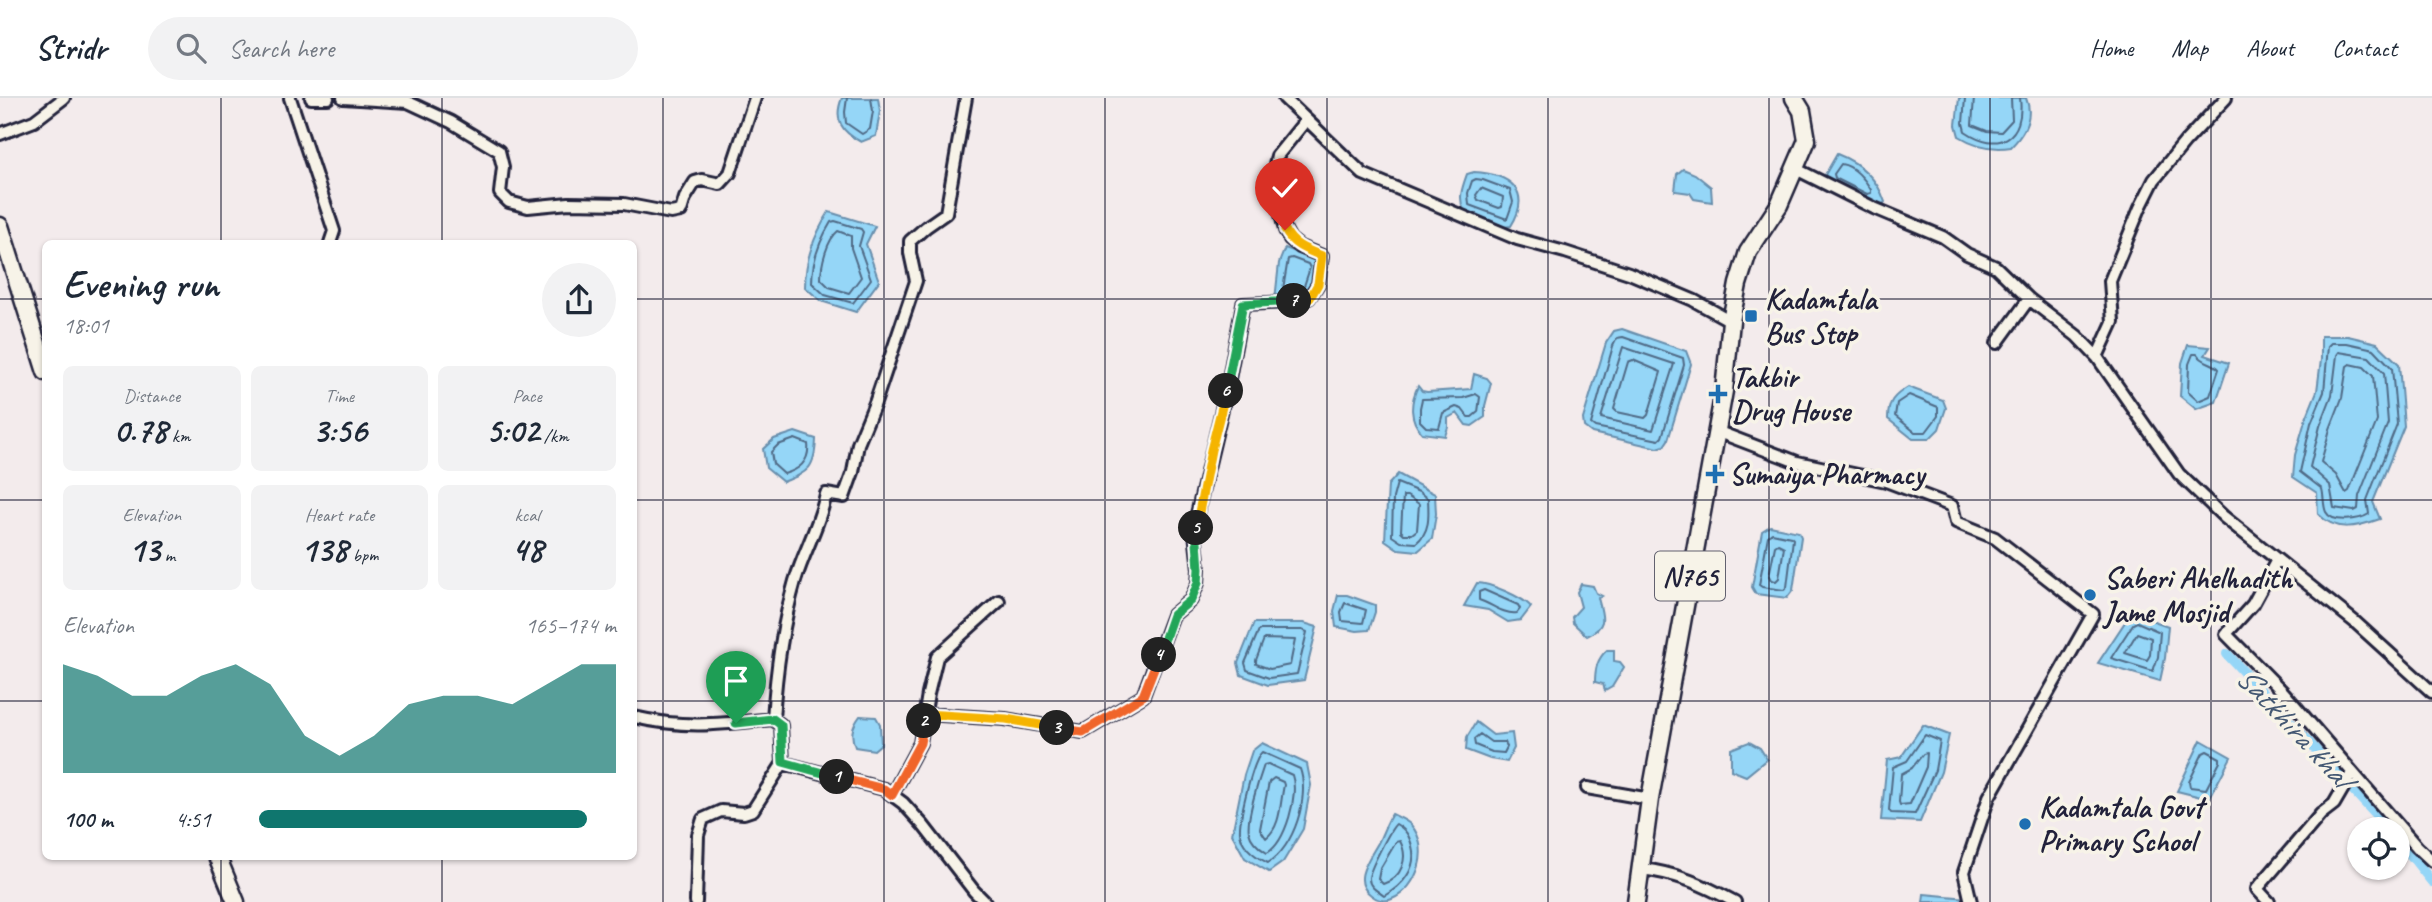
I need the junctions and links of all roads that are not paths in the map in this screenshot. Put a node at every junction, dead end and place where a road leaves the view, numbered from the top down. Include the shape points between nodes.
1 (64, 98) edge
2 (290, 98) edge
3 (311, 98) edge
4 (328, 98) edge
5 (343, 98) edge
6 (755, 98) edge
7 (967, 98) edge
8 (1284, 98) edge
9 (1794, 98) edge
10 (2225, 98) edge
11 (1306, 120) junction
12 (0, 134) edge
13 (1796, 169) junction
14 (0, 226) edge
15 (331, 240) edge
16 (2029, 299) junction
17 (1731, 321) junction
18 (1997, 343) dead end
19 (2097, 357) junction
20 (42, 359) edge
21 (1716, 431) junction
22 (2277, 560) junction
23 (999, 601) dead end
24 (2432, 692) edge
25 (925, 714) junction
26 (637, 718) edge
27 (773, 719) junction
28 (783, 762) junction
29 (2352, 773) junction
30 (1587, 788) dead end
31 (892, 795) junction
32 (1650, 799) junction
33 (219, 860) edge
34 (2432, 861) edge
35 (1641, 869) junction
36 (236, 902) edge
37 (696, 902) edge
38 (985, 902) edge
39 (1636, 902) edge
40 (1735, 902) edge
41 (1971, 902) edge
42 (2269, 902) edge

1 - 12 street via 34,121
2 - 15 street via 330,218
3 - 4 street
5 - 6 street via 408,102 499,151 503,167 500,193 509,202 528,207 624,204 671,213 681,211 695,181 720,184 730,173
7 - 27 street via 946,213 911,241 916,281 858,444 849,483 844,497 826,494 795,581 777,662
8 - 11 street
9 - 13 highway, N765 via 1802,111 1807,140
10 - 19 street via 2154,180 2140,208 2110,281 2113,323
11 - 17 street via 1363,174 1517,239 1629,273
11 - 25 street via 1277,156 1272,180 1290,239 1322,256 1318,284 1310,298 1243,304 1197,514 1198,583 1191,600 1173,615 1143,696 1083,732 1006,719
13 - 16 street via 1996,267
13 - 17 highway, N765 via 1748,252
14 - 20 highway
16 - 18 street
16 - 19 street
17 - 21 highway, N765
19 - 22 street via 2179,474
21 - 32 highway, N765
21 - 41 street via 1797,461 1886,481 1952,506 1956,522 1994,538 2094,614 1989,797 1964,872
22 - 24 street
22 - 29 street via 2253,604 2226,634
23 - 25 street via 937,657
25 - 31 street via 920,743
26 - 27 street via 703,726
27 - 28 street via 781,725
28 - 31 street
28 - 37 street via 752,810 721,811 703,819 698,835
29 - 34 street
29 - 42 street via 2334,804 2257,889
30 - 32 street
31 - 38 street via 923,825
32 - 35 highway, N765
33 - 36 highway
35 - 39 highway, N765
35 - 40 street via 1703,884

